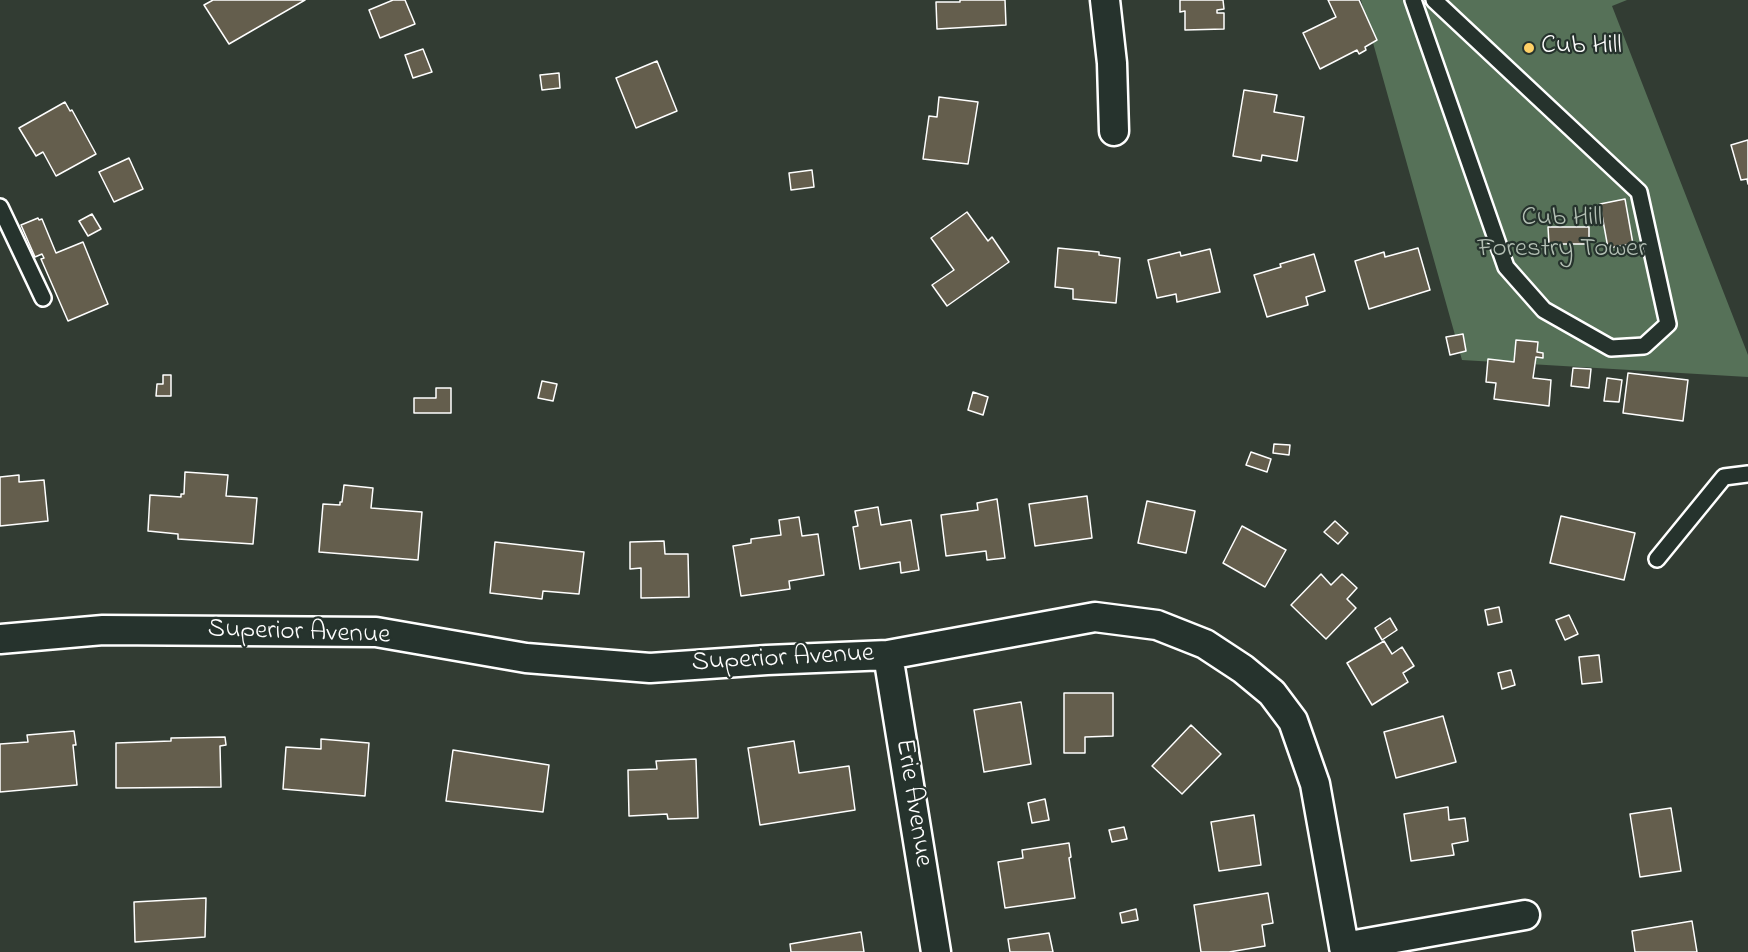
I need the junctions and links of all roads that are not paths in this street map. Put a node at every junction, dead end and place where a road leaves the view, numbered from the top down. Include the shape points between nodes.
1 (1105, 0) edge
2 (1413, 0) edge
3 (1434, 0) edge
4 (1114, 131) dead end
5 (0, 207) edge
6 (44, 297) dead end
7 (1748, 474) edge
8 (1657, 559) dead end
9 (0, 639) edge
10 (888, 655) junction
11 (1525, 915) dead end
12 (1345, 950) edge
13 (936, 952) edge

1 - 4 street
2 - 3 lane via 1506,267 1544,310 1611,348 1644,346 1668,324 1639,192
5 - 6 lane
7 - 8 lane via 1724,477
9 - 10 street, Superior Avenue via 103,630 376,632 526,658 650,668
10 - 12 street, Superior Avenue via 1095,618 1157,625 1205,644 1272,693 1293,721 1315,784
10 - 13 street, Erie Avenue
11 - 12 street

